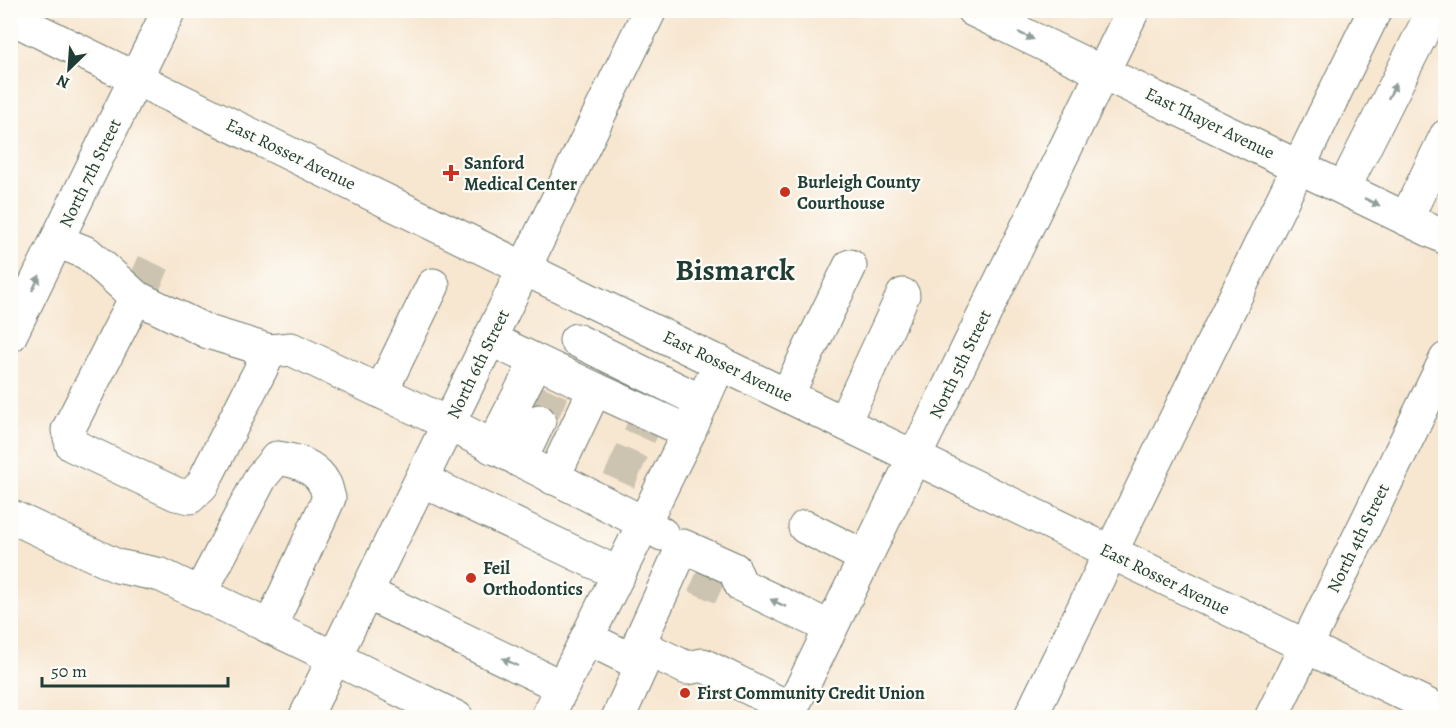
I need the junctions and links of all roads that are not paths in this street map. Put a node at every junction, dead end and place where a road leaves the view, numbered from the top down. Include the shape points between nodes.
1 (169, 10) edge
2 (650, 10) edge
3 (974, 10) edge
4 (1133, 10) edge
5 (1375, 10) edge
6 (10, 17) edge
7 (1446, 22) edge
8 (1104, 72) junction
9 (136, 78) junction
10 (1446, 136) edge
11 (1299, 166) junction
12 (1344, 188) junction
13 (1406, 219) junction
14 (1446, 238) edge
15 (57, 241) junction
16 (850, 267) dead end
17 (525, 268) junction
18 (125, 280) junction
19 (433, 285) dead end
20 (167, 287) tunnel mouth
21 (903, 295) dead end
22 (593, 302) junction
23 (187, 322) junction
24 (10, 336) edge
25 (490, 339) junction
26 (576, 340) junction
27 (270, 351) junction
28 (1446, 359) edge
29 (720, 362) junction
30 (550, 374) junction
31 (595, 389) junction
32 (381, 392) junction
33 (787, 395) junction
34 (703, 402) junction
35 (539, 421) tunnel mouth
36 (844, 422) junction
37 (449, 424) junction
38 (689, 432) junction
39 (506, 454) junction
40 (914, 457) junction
41 (553, 478) junction
42 (422, 480) junction
43 (10, 516) edge
44 (644, 524) junction
45 (805, 527) dead end
46 (1110, 552) junction
47 (865, 558) junction
48 (703, 572) junction
49 (614, 584) junction
50 (200, 593) junction
51 (367, 593) junction
52 (270, 627) junction
53 (831, 628) junction
54 (587, 638) junction
55 (671, 641) junction
56 (1306, 646) junction
57 (335, 658) junction
58 (562, 687) junction
59 (789, 713) edge
60 (1446, 714) edge
61 (305, 717) edge
62 (457, 717) edge
63 (547, 717) edge
64 (618, 717) edge
65 (1030, 717) edge
66 (1271, 717) edge

1 - 9 street, North 7th Street
2 - 17 street, North 6th Street
3 -> 8 street, East Thayer Avenue
4 - 8 street, North 5th Street
5 - 11 street
6 - 9 street, East Rosser Avenue
12 -> 7 street via 1431,15
8 - 11 street, East Thayer Avenue
8 - 40 street, North 5th Street
9 - 15 street, North 7th Street
9 - 17 street, East Rosser Avenue
10 - 13 street
11 - 12 street, East Thayer Avenue
11 - 46 street
12 -> 13 street, East Thayer Avenue
13 - 14 street, East Thayer Avenue
15 - 18 street via 87,253
24 -> 15 street, North 7th Street
16 - 33 street
17 - 22 street, East Rosser Avenue
17 - 25 street, North 6th Street
18 - 23 street
18 - 27 street via 68,430 72,445 190,497 202,485
19 - 32 street
20 - 23 street via 187,303
21 - 36 street
22 - 26 street
22 - 29 street, East Rosser Avenue
23 - 27 street
25 - 30 street
25 - 37 street, North 6th Street
26 - 30 street
26 - 34 street
27 - 32 street via 291,349
28 - 56 street, North 4th Street
29 - 33 street, East Rosser Avenue
29 - 34 street
30 - 31 street
30 - 39 street
31 - 38 street via 648,418
31 - 41 street
32 - 37 street
33 - 36 street, East Rosser Avenue
34 - 38 street
35 - 39 street
36 - 40 street, East Rosser Avenue
37 - 39 street
37 - 42 street, North 6th Street
38 - 44 street
39 - 41 street
40 - 46 street, East Rosser Avenue
40 - 47 street, North 5th Street
41 - 44 street via 613,494
42 - 49 street
42 - 51 street, North 6th Street
43 - 50 street via 117,566 161,575
44 - 48 street
44 - 49 street
45 - 47 street
46 - 56 street, East Rosser Avenue
46 - 65 street
47 - 53 street, North 5th Street
53 -> 48 street
48 - 55 street
49 - 54 street
49 - 55 street
50 - 52 street
50 - 52 street via 261,477 277,458 310,467 324,482 329,498
51 - 57 street, North 6th Street
58 -> 51 street
52 - 57 street
53 - 59 street, North 5th Street
54 - 58 street
54 - 64 street via 642,665
55 - 59 street
56 - 60 street, East Rosser Avenue
56 - 66 street, North 4th Street
57 - 61 street, North 6th Street
57 - 62 street
58 - 63 street

